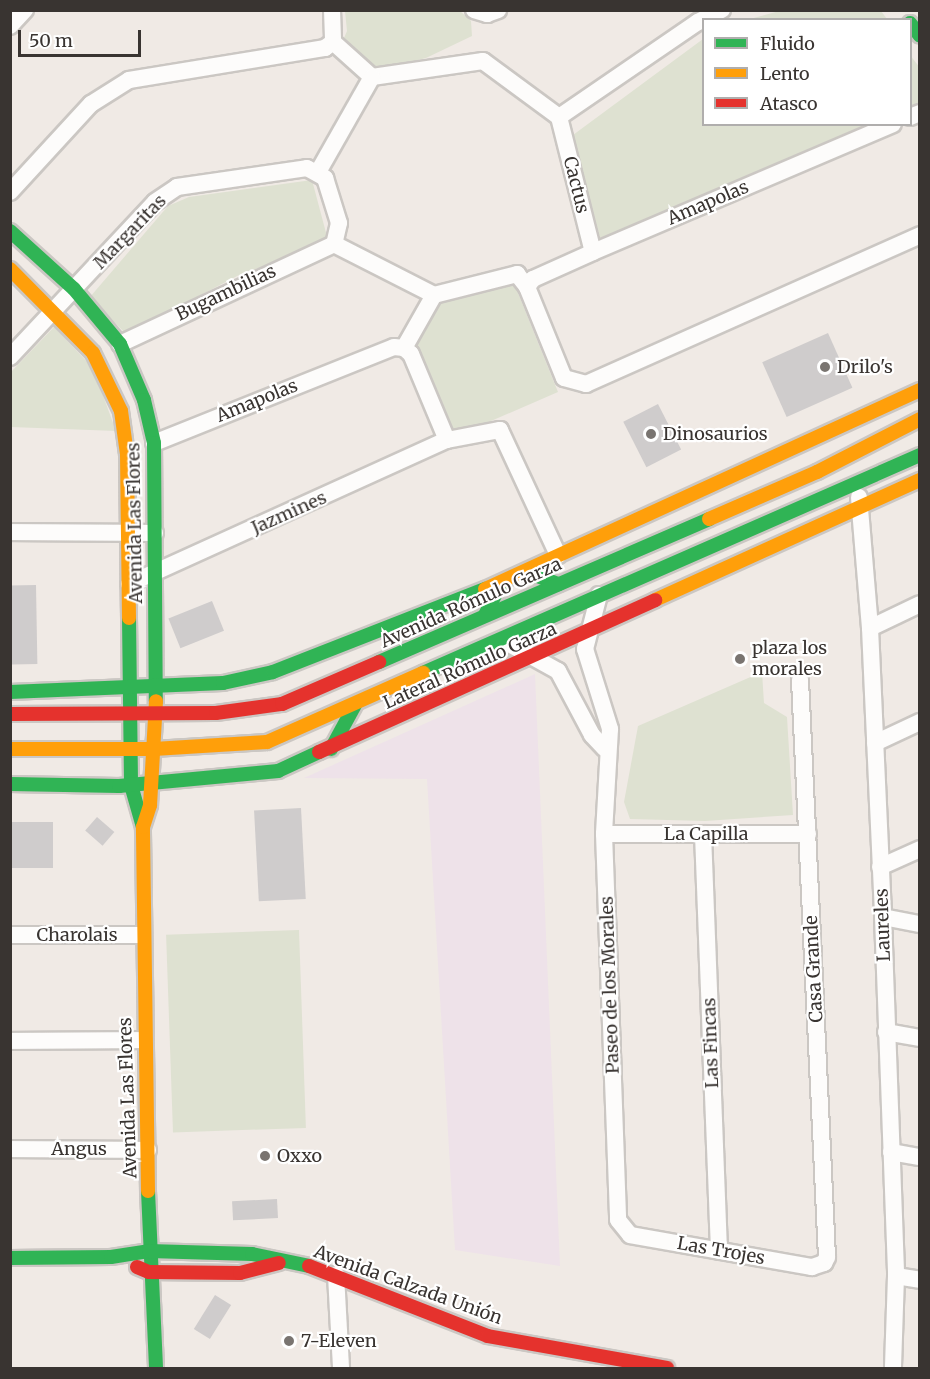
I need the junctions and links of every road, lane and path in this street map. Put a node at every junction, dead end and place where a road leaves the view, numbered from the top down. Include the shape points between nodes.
1 (25, 10) edge
2 (332, 10) edge
3 (474, 10) edge
4 (498, 10) edge
5 (722, 10) edge
6 (706, 18) edge
7 (702, 20) edge
8 (10, 26) edge
9 (333, 42) junction
10 (372, 77) junction
11 (558, 117) junction
12 (888, 126) edge
13 (318, 172) junction
14 (10, 192) edge
15 (10, 231) edge
16 (920, 235) edge
17 (334, 244) junction
18 (593, 252) junction
19 (10, 269) edge
20 (527, 287) junction
21 (74, 289) junction
22 (434, 295) junction
23 (53, 309) junction
24 (120, 344) junction
25 (404, 348) junction
26 (10, 357) edge
27 (920, 390) edge
28 (920, 419) edge
29 (447, 440) junction
30 (154, 443) junction
31 (920, 455) edge
32 (920, 480) edge
33 (857, 483) junction
34 (861, 509) junction
35 (129, 530) junction
36 (10, 532) edge
37 (154, 533) junction
38 (558, 555) junction
39 (154, 572) junction
40 (527, 572) junction
41 (501, 583) junction
42 (129, 584) junction
43 (559, 584) junction
44 (599, 595) junction
45 (920, 604) edge
46 (485, 615) junction
47 (870, 628) junction
48 (586, 633) junction
49 (502, 640) junction
50 (532, 658) junction
51 (800, 681) dead end
52 (129, 688) junction
53 (157, 688) junction
54 (10, 692) edge
55 (282, 705) junction
56 (355, 705) junction
57 (156, 712) junction
58 (130, 713) junction
59 (10, 714) edge
60 (920, 722) edge
61 (154, 743) junction
62 (875, 743) junction
63 (130, 748) junction
64 (10, 749) edge
65 (332, 749) junction
66 (605, 749) junction
67 (10, 784) edge
68 (152, 784) junction
69 (131, 785) junction
70 (143, 827) junction
71 (604, 834) junction
72 (703, 834) junction
73 (808, 834) junction
74 (920, 849) edge
75 (880, 867) junction
76 (883, 917) junction
77 (920, 924) edge
78 (10, 935) edge
79 (143, 935) junction
80 (886, 1032) junction
81 (920, 1038) edge
82 (144, 1040) junction
83 (10, 1041) edge
84 (10, 1149) edge
85 (148, 1150) junction
86 (891, 1152) junction
87 (920, 1157) edge
88 (618, 1220) joint
89 (149, 1251) junction
90 (719, 1251) junction
91 (111, 1257) junction
92 (827, 1257) joint
93 (10, 1258) edge
94 (279, 1263) junction
95 (149, 1272) junction
96 (336, 1275) junction
97 (896, 1276) junction
98 (920, 1280) edge
99 (625, 1365) edge
100 (156, 1368) edge
101 (341, 1368) edge
102 (667, 1368) edge
103 (893, 1368) edge

1 - 8 street
2 - 9 street
3 - 4 street via 487,14
5 - 6 street
7 - 11 street
9 - 10 street
9 - 14 street via 324,48 129,80 91,104
10 - 11 street via 483,61
10 - 13 street
11 - 18 street, Cactus
12 - 18 street, Amapolas
13 - 17 street via 325,178 339,223
13 - 21 street, Margaritas via 307,168 177,187 154,202
15 - 21 street, Avenida Las Flores
16 - 20 street via 586,384 564,378
17 - 22 street
17 - 24 street, Bugambilias
18 - 20 street, Amapolas via 532,279
19 - 23 street, Avenida Las Flores
20 - 22 street via 517,273
21 - 23 street, Margaritas
21 - 24 street, Avenida Las Flores
22 - 25 street
23 - 26 street, Margaritas
23 - 35 street, Avenida Las Flores via 93,353 116,393 127,454
24 - 30 street, Avenida Las Flores via 144,400
25 - 29 street via 411,354
25 - 30 street, Amapolas via 394,347
27 - 38 street
28 - 43 street, Avenida Rómulo Garza via 817,472
29 - 38 street, Jazmines via 500,430
29 - 39 street, Jazmines
30 - 37 street, Avenida Las Flores
31 - 33 street
32 - 34 street, Lateral Rómulo Garza
33 - 34 street, Laureles
33 - 44 street
34 - 47 street, Laureles
34 - 48 street, Lateral Rómulo Garza
35 - 36 street
35 - 37 street
35 - 42 street, Avenida Las Flores
37 - 39 street, Avenida Las Flores
38 - 40 street
39 - 42 street, Jazmines
39 - 53 street, Avenida Las Flores
40 - 41 street
40 - 43 street
41 - 46 street
41 - 53 street via 273,672 224,683
42 - 52 street, Avenida Las Flores
43 - 46 street, Avenida Rómulo Garza
44 - 48 street, Paseo de los Morales
44 - 49 street
45 - 47 street
46 - 55 street, Avenida Rómulo Garza
47 - 62 street, Laureles
48 - 50 street, Lateral Rómulo Garza
48 - 66 street, Paseo de los Morales via 587,659 609,724
49 - 50 street
49 - 56 street
50 - 65 street, Lateral Rómulo Garza
50 - 66 street via 567,682 588,729
51 - 73 street, Casa Grande
52 - 53 street
52 - 54 street
52 - 58 street, Avenida Las Flores
53 - 57 street, Avenida Las Flores
55 - 57 street, Avenida Rómulo Garza via 216,713
55 - 61 street via 262,726
56 - 61 street via 267,742
56 - 65 street
57 - 58 street, Avenida Rómulo Garza
57 - 61 street, Avenida Las Flores
58 - 59 street, Avenida Rómulo Garza
58 - 63 street, Avenida Las Flores
60 - 62 street
61 - 63 street
61 - 68 street, Avenida Las Flores
62 - 75 street, Laureles
63 - 64 street
63 - 69 street, Avenida Las Flores
65 - 68 street, Lateral Rómulo Garza via 278,771
66 - 71 street, Paseo de los Morales
67 - 69 street, Lateral Rómulo Garza
68 - 69 street, Lateral Rómulo Garza
68 - 70 street, Avenida Las Flores
69 - 70 street, Avenida Las Flores via 133,806
70 - 79 street, Avenida Las Flores
71 - 72 street, La Capilla
71 - 88 street, Paseo de los Morales
72 - 73 street, La Capilla
72 - 90 street, Las Fincas
73 - 92 street, Casa Grande
74 - 75 street
75 - 76 street, Laureles
76 - 77 street
76 - 80 street, Laureles
78 - 79 street, Charolais
79 - 82 street, Avenida Las Flores
80 - 81 street
80 - 86 street, Laureles
82 - 83 street
82 - 85 street, Avenida Las Flores
84 - 85 street, Angus
85 - 89 street, Avenida Las Flores
86 - 87 street
86 - 97 street, Laureles
88 - 90 street, Las Trojes via 630,1235
89 - 91 street, Avenida Calzada Unión
89 - 94 street, Avenida Calzada Unión via 245,1253
89 - 95 street, Avenida Las Flores
90 - 92 street, Las Trojes via 812,1267 824,1263
91 - 93 street, Avenida Calzada Unión
91 - 95 street, Avenida Calzada Unión
94 - 95 street, Avenida Calzada Unión via 249,1273
94 - 96 street, Avenida Calzada Unión via 308,1264
95 - 100 street, Avenida Las Flores
96 - 99 street, Avenida Calzada Unión via 488,1336
96 - 101 street
97 - 98 street
97 - 103 street, Laureles
99 - 102 street, Avenida Calzada Unión

